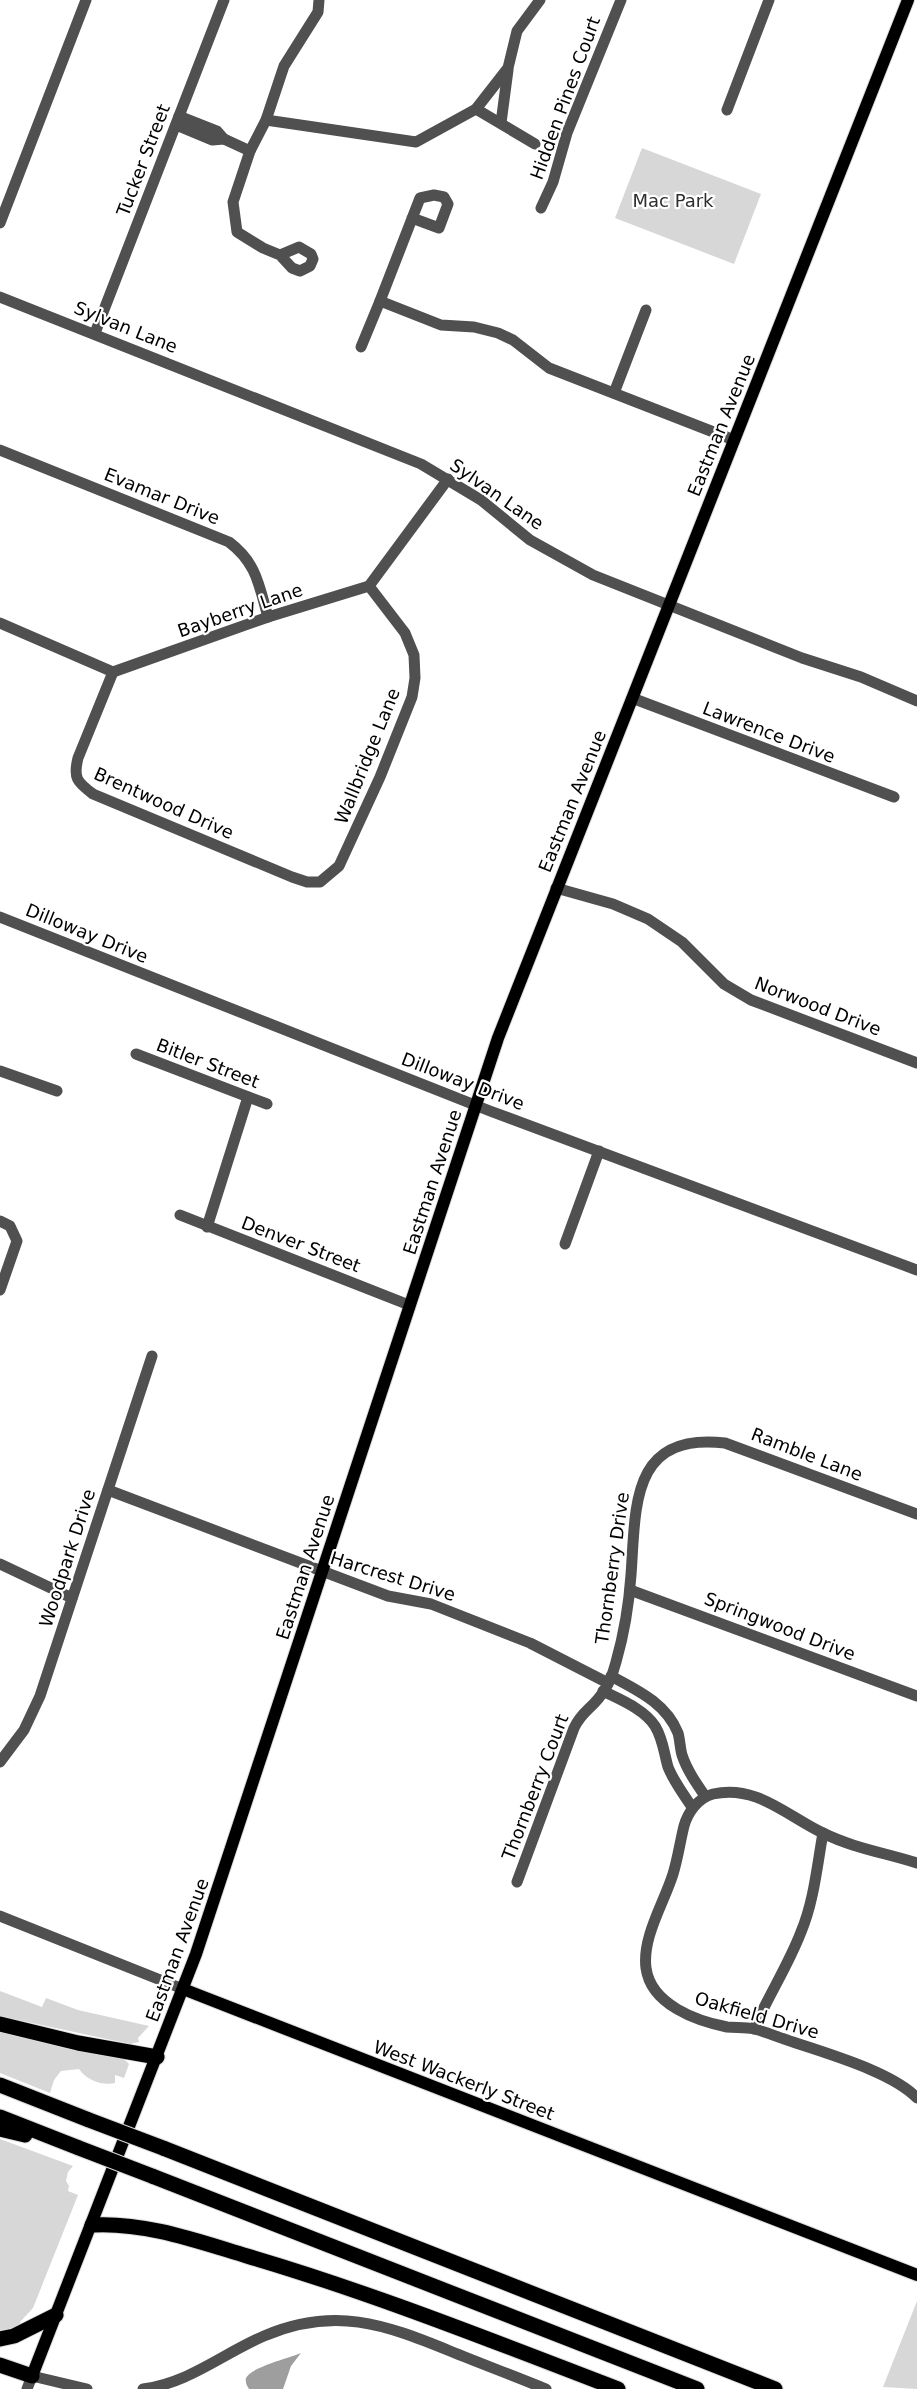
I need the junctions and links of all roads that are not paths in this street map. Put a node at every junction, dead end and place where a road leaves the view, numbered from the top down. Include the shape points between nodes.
1 (86, 0) edge
2 (224, 0) edge
3 (319, 0) edge
4 (540, 0) edge
5 (621, 0) edge
6 (770, 0) edge
7 (908, 0) edge
8 (508, 68) junction
9 (476, 109) junction
10 (727, 110) dead end
11 (178, 120) junction
12 (266, 120) junction
13 (500, 123) junction
14 (535, 144) dead end
15 (250, 151) junction
16 (541, 208) dead end
17 (412, 218) dead end
18 (0, 223) edge
19 (280, 255) dead end
20 (0, 297) edge
21 (380, 301) junction
22 (646, 310) dead end
23 (95, 333) junction
24 (362, 347) dead end
25 (614, 394) junction
26 (734, 440) junction
27 (0, 450) edge
28 (448, 479) junction
29 (368, 586) junction
30 (669, 605) junction
31 (268, 617) junction
32 (0, 624) edge
33 (113, 672) junction
34 (632, 698) junction
35 (917, 701) edge
36 (894, 798) dead end
37 (320, 882) joint
38 (556, 888) junction
39 (0, 917) edge
40 (136, 1054) dead end
41 (917, 1064) edge
42 (0, 1071) edge
43 (57, 1091) dead end
44 (248, 1097) junction
45 (267, 1104) dead end
46 (475, 1105) junction
47 (599, 1151) junction
48 (180, 1216) dead end
49 (0, 1221) edge
50 (207, 1227) junction
51 (565, 1244) dead end
52 (917, 1270) edge
53 (0, 1290) edge
54 (409, 1305) junction
55 (152, 1356) dead end
56 (682, 1445) joint
57 (108, 1490) junction
58 (917, 1514) edge
59 (0, 1564) edge
60 (322, 1571) junction
61 (630, 1590) junction
62 (72, 1598) junction
63 (608, 1683) junction
64 (917, 1696) edge
65 (0, 1762) edge
66 (705, 1796) junction
67 (692, 1808) junction
68 (823, 1833) junction
69 (917, 1863) edge
70 (517, 1882) dead end
71 (0, 1916) edge
72 (183, 1989) junction
73 (0, 2024) edge
74 (754, 2029) junction
75 (157, 2057) junction
76 (0, 2085) edge
77 (915, 2091) edge
78 (0, 2117) edge
79 (0, 2129) edge
80 (76, 2147) junction
81 (92, 2225) junction
82 (917, 2275) edge
83 (56, 2315) junction
84 (0, 2339) edge
85 (0, 2365) edge
86 (29, 2383) edge
87 (87, 2389) edge
88 (143, 2389) edge
89 (546, 2389) edge
90 (618, 2389) edge
91 (696, 2389) edge
92 (775, 2389) edge

1 - 18 street
2 - 11 street, Tucker Street
3 - 12 street via 318,12 284,66
4 - 8 street via 517,31
5 - 16 street, Hidden Pines Court via 567,133 554,182
6 - 10 street
7 - 26 main road, Eastman Avenue
8 - 9 street
8 - 13 street
9 - 12 street via 416,142
9 - 13 street
11 - 15 street via 216,130 224,139
11 - 23 street, Tucker Street
12 - 15 street
13 - 14 street
15 - 19 street via 233,202 237,232
17 - 21 street
20 - 23 street, Sylvan Lane
21 - 24 street
21 - 25 street via 441,325 474,327 498,333 513,340 549,368
22 - 25 street
23 - 28 street, Sylvan Lane via 421,464
25 - 26 street
26 - 30 main road, Eastman Avenue
27 - 31 street, Evamar Drive via 229,542 254,568
28 - 29 street
28 - 30 street, Sylvan Lane via 557,557
29 - 31 street, Bayberry Lane
29 - 37 street, Wallbridge Lane via 405,633 414,655 412,697 339,866
30 - 34 main road, Eastman Avenue
30 - 35 street, Sylvan Lane
31 - 33 street, Bayberry Lane
32 - 33 street
33 - 37 street, Brentwood Drive via 78,758 74,772 80,785 93,794 292,877
34 - 36 street, Lawrence Drive
34 - 38 main road, Eastman Avenue
38 - 41 street, Norwood Drive via 648,918 682,942 724,984 751,1000
38 - 46 main road, Eastman Avenue
39 - 46 street, Dilloway Drive
40 - 44 street, Bitler Street
42 - 43 street
44 - 45 street, Bitler Street
44 - 50 street
46 - 47 street, Dilloway Drive
46 - 54 main road, Eastman Avenue
47 - 51 street
47 - 52 street, Dilloway Drive
48 - 50 street, Denver Street
49 - 53 street via 10,1226 17,1241
50 - 54 street, Denver Street
54 - 60 main road, Eastman Avenue
55 - 57 street, Woodpark Drive
56 - 58 street, Ramble Lane via 702,1440 739,1447
56 - 61 street, Thornberry Drive via 656,1461 641,1486
57 - 60 street, Harcrest Drive
57 - 62 street, Woodpark Drive
59 - 62 street
60 - 63 street, Harcrest Drive via 388,1596 432,1604 530,1643
60 - 72 main road, Eastman Avenue
61 - 63 street, Thornberry Drive via 621,1645
61 - 64 street, Springwood Drive
62 - 65 street, Woodpark Drive via 34,1712
63 - 66 street via 652,1699 666,1713 678,1732 682,1755 691,1776
63 - 67 street via 655,1726 664,1746 668,1767
63 - 70 street, Thornberry Court via 597,1700 579,1717
66 - 67 street, Oakfield Drive
66 - 68 street via 734,1791 753,1796 772,1803
67 - 74 street, Oakfield Drive via 685,1821 673,1874 650,1938 646,1968 659,1994 688,2015 728,2027
68 - 69 street
68 - 74 street via 802,1930
71 - 72 street, West Wackerly Street
72 - 75 main road, Eastman Avenue
72 - 82 main road, West Wackerly Street
73 - 75 highway
74 - 77 street, Oakfield Drive via 844,2059
75 - 81 main road, Eastman Avenue
76 - 92 highway, bridge
78 - 80 highway
79 - 80 highway
80 - 91 highway, bridge
81 - 83 main road, Eastman Avenue
81 - 90 highway via 147,2228 328,2280
83 - 84 highway via 14,2336
83 - 86 main road, Eastman Avenue
85 - 86 highway
86 - 87 street
88 - 89 street via 184,2379 262,2336 289,2326 323,2320 375,2324

